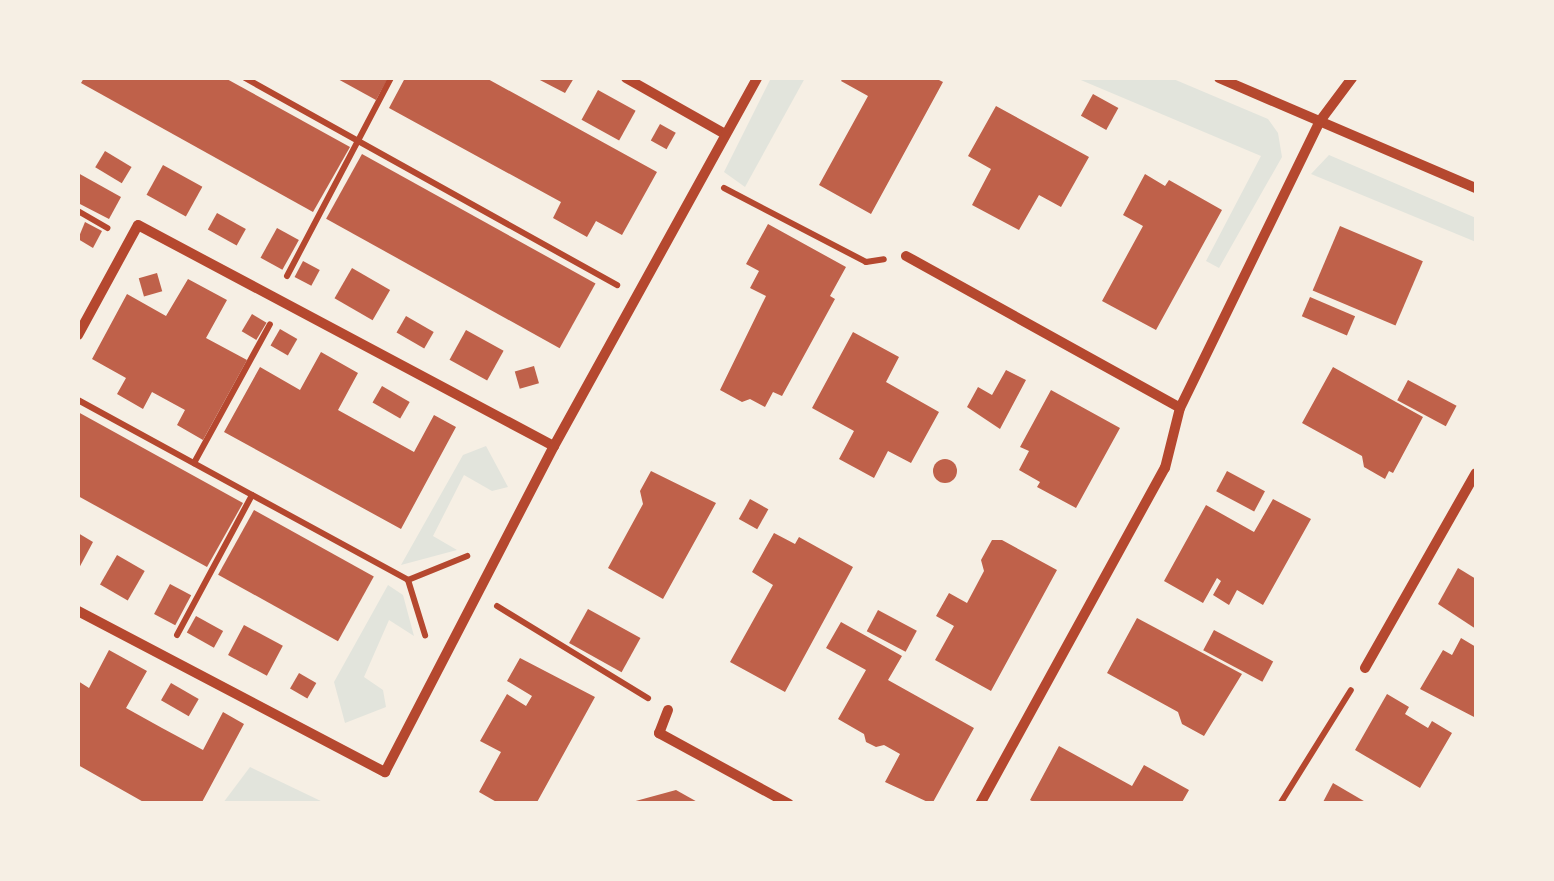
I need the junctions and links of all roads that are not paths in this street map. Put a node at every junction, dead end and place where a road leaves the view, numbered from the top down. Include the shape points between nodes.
1 (626, 78) edge
2 (757, 78) edge
3 (1219, 78) edge
4 (1352, 78) edge
5 (1320, 121) junction
6 (725, 134) junction
7 (1476, 188) edge
8 (906, 256) road end
9 (78, 336) edge
10 (1180, 408) junction
11 (554, 446) junction
12 (1476, 472) edge
13 (78, 611) edge
14 (1365, 668) road end
15 (668, 710) road end
16 (789, 804) edge
17 (980, 804) edge

1 - 6 street
2 - 6 street
3 - 5 street
4 - 5 street
5 - 7 street
5 - 10 street
6 - 11 street
8 - 10 street
9 - 11 street via 138,225
10 - 17 street via 1164,468
11 - 13 street via 385,772
12 - 14 street
15 - 16 street via 659,733

